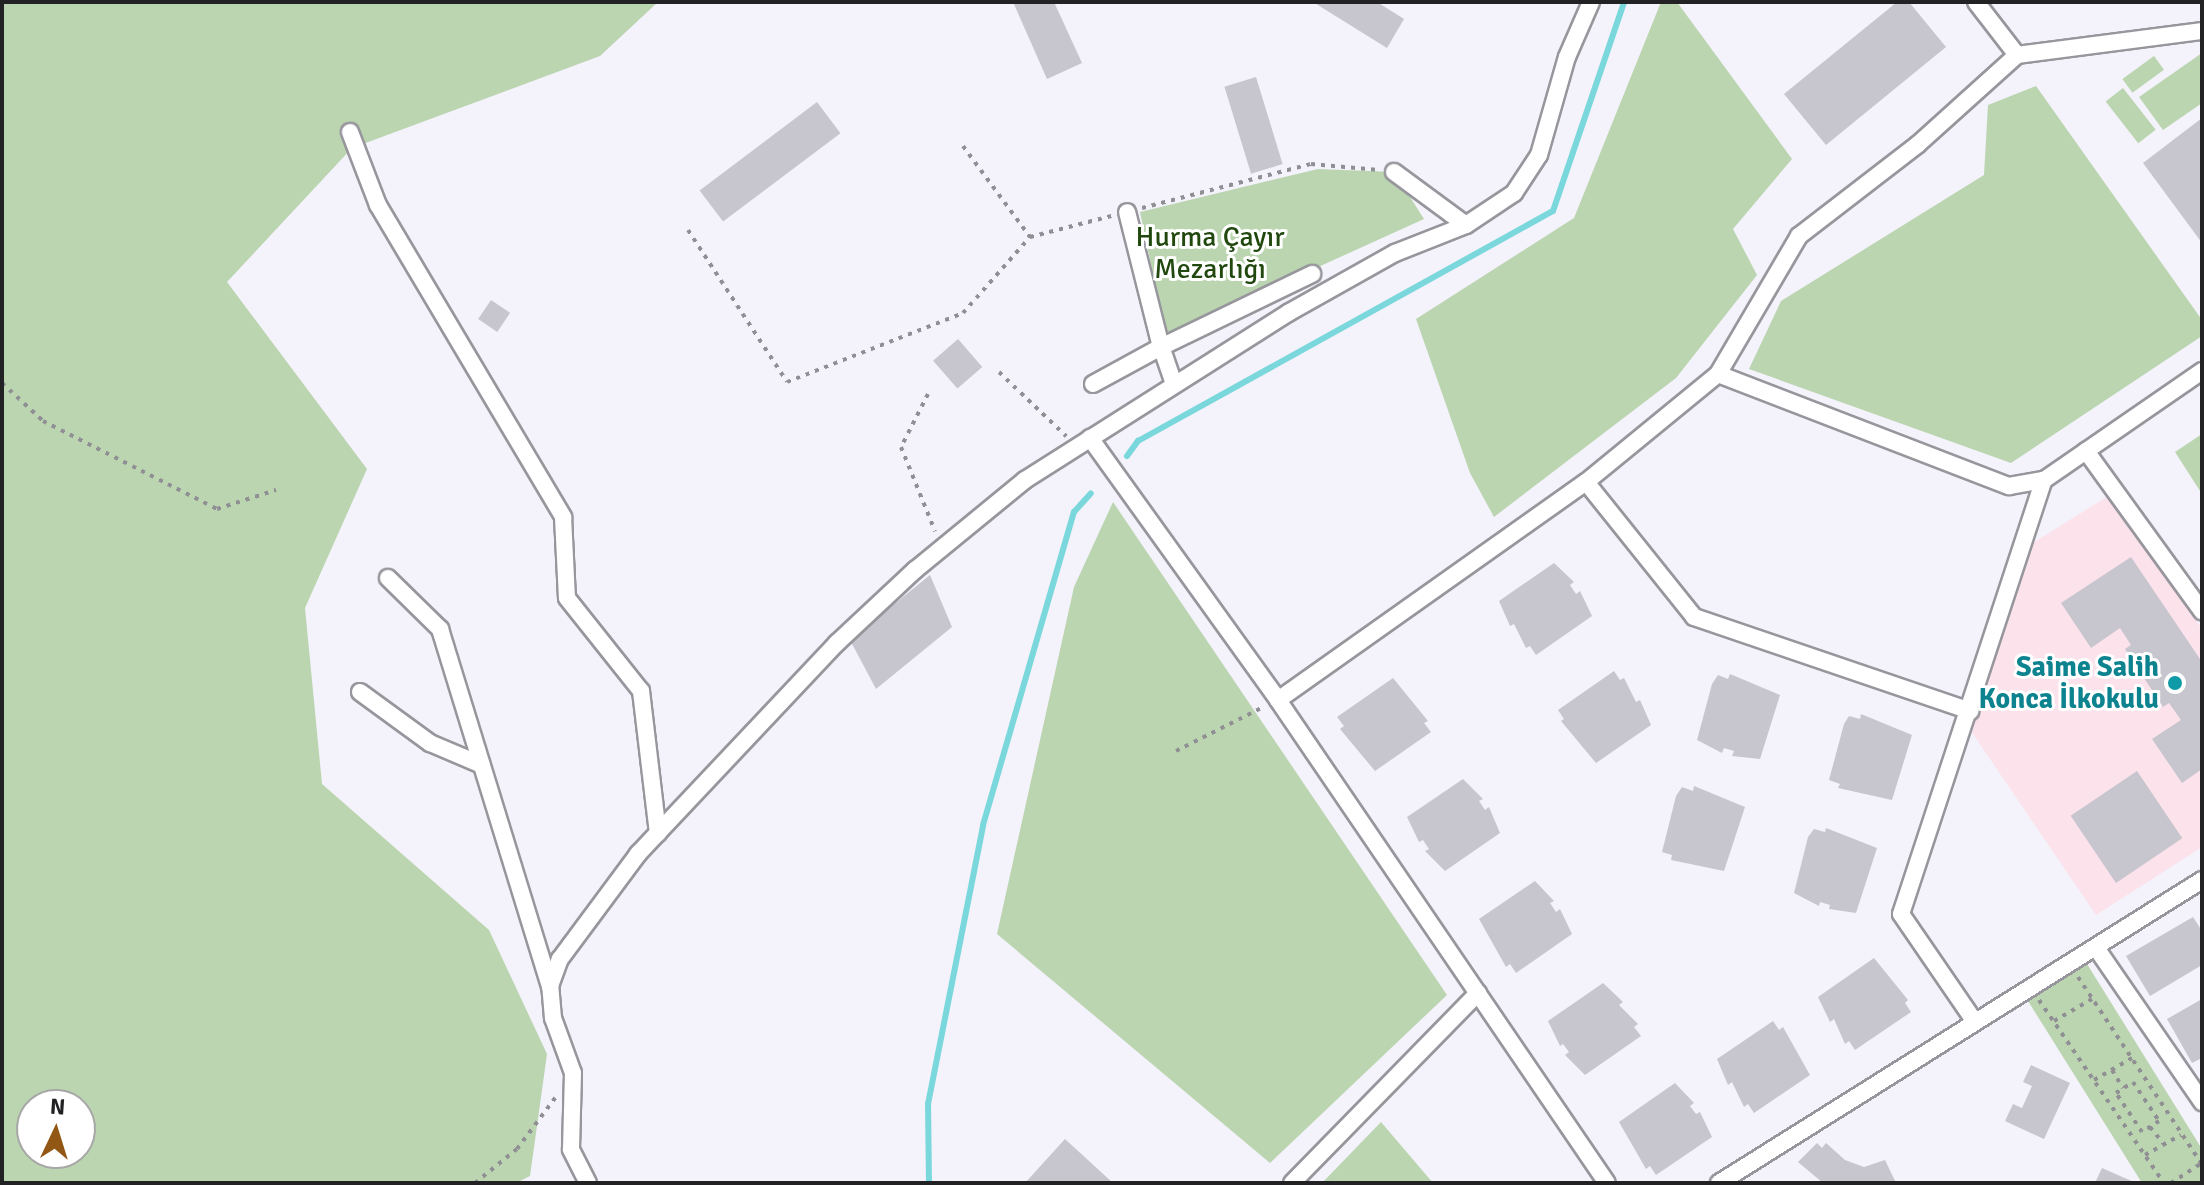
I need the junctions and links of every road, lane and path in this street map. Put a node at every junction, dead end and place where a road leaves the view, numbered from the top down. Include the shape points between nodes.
1 (1591, 2) edge
2 (1976, 2) edge
3 (2202, 31) edge
4 (2017, 55) junction
5 (350, 132) dead end
6 (963, 146) dead end
7 (1394, 172) joint
8 (1127, 212) junction
9 (1466, 225) junction
10 (688, 230) dead end
11 (1030, 237) junction
12 (1312, 274) dead end
13 (1161, 347) junction
14 (2202, 371) edge
15 (999, 372) dead end
16 (1718, 374) junction
17 (2, 383) edge
18 (1093, 384) dead end
19 (1174, 384) junction
20 (928, 394) dead end
21 (1083, 442) junction
22 (2086, 451) junction
23 (2044, 480) junction
24 (1586, 482) junction
25 (276, 490) dead end
26 (942, 548) junction
27 (388, 578) dead end
28 (2202, 611) edge
29 (360, 692) dead end
30 (1278, 700) junction
31 (1970, 711) junction
32 (1176, 751) dead end
33 (482, 765) junction
34 (658, 833) junction
35 (2202, 880) edge
36 (2097, 949) junction
37 (2070, 965) junction
38 (550, 986) junction
39 (2031, 988) junction
40 (1478, 993) junction
41 (2092, 999) junction
42 (2054, 1021) junction
43 (1975, 1022) junction
44 (2132, 1058) junction
45 (2112, 1070) junction
46 (573, 1073) junction
47 (2094, 1080) junction
48 (2123, 1088) junction
49 (2157, 1096) junction
50 (2145, 1100) junction
51 (2202, 1102) edge
52 (2129, 1113) junction
53 (2120, 1118) junction
54 (2150, 1127) junction
55 (2182, 1134) junction
56 (2164, 1144) junction
57 (2145, 1155) junction
58 (2202, 1164) edge
59 (475, 1183) edge
60 (588, 1183) edge
61 (1292, 1183) edge
62 (1607, 1183) edge
63 (1719, 1183) edge
64 (2164, 1183) edge
65 (2171, 1183) edge

1 - 9 street via 1567,57 1529,175 1514,193
2 - 4 street
3 - 4 street
4 - 16 street via 1917,145 1799,236
5 - 34 street via 378,205 563,517 567,598 641,691
6 - 11 path
7 - 8 path via 1311,164
7 - 9 street
8 - 11 path
8 - 13 street
9 - 19 street via 1395,253
10 - 11 path via 787,382 963,313
12 - 13 street
13 - 18 street
13 - 19 street
14 - 22 street
15 - 21 path
16 - 23 street via 2009,486
16 - 24 street
17 - 25 path via 43,421 217,509
19 - 21 street
20 - 26 path via 901,447
21 - 26 street
21 - 30 street
22 - 23 street
22 - 28 street
23 - 31 street
24 - 30 street
24 - 31 street via 1694,617
26 - 34 street via 837,643
27 - 33 street via 440,629
29 - 33 street via 430,743
30 - 32 path
30 - 40 street
31 - 43 street via 1901,914
33 - 38 street
34 - 38 street via 567,949
35 - 36 street
36 - 37 street
36 - 51 street
37 - 39 street
37 - 41 path
38 - 46 street via 553,1018
39 - 42 path
39 - 43 street
40 - 61 street
40 - 62 street
41 - 42 path
41 - 44 path
42 - 47 path
43 - 63 street
44 - 45 path
44 - 49 path
45 - 47 path
45 - 48 path
46 - 59 path via 517,1149
46 - 60 street via 571,1149
47 - 53 path
48 - 50 path via 2133,1082
48 - 52 path via 2116,1093
49 - 50 path
49 - 55 path
50 - 54 path via 2159,1121
52 - 53 path
52 - 54 path via 2142,1132
53 - 57 path
54 - 56 path
55 - 56 path
55 - 58 path
56 - 57 path
57 - 64 path
58 - 65 path

